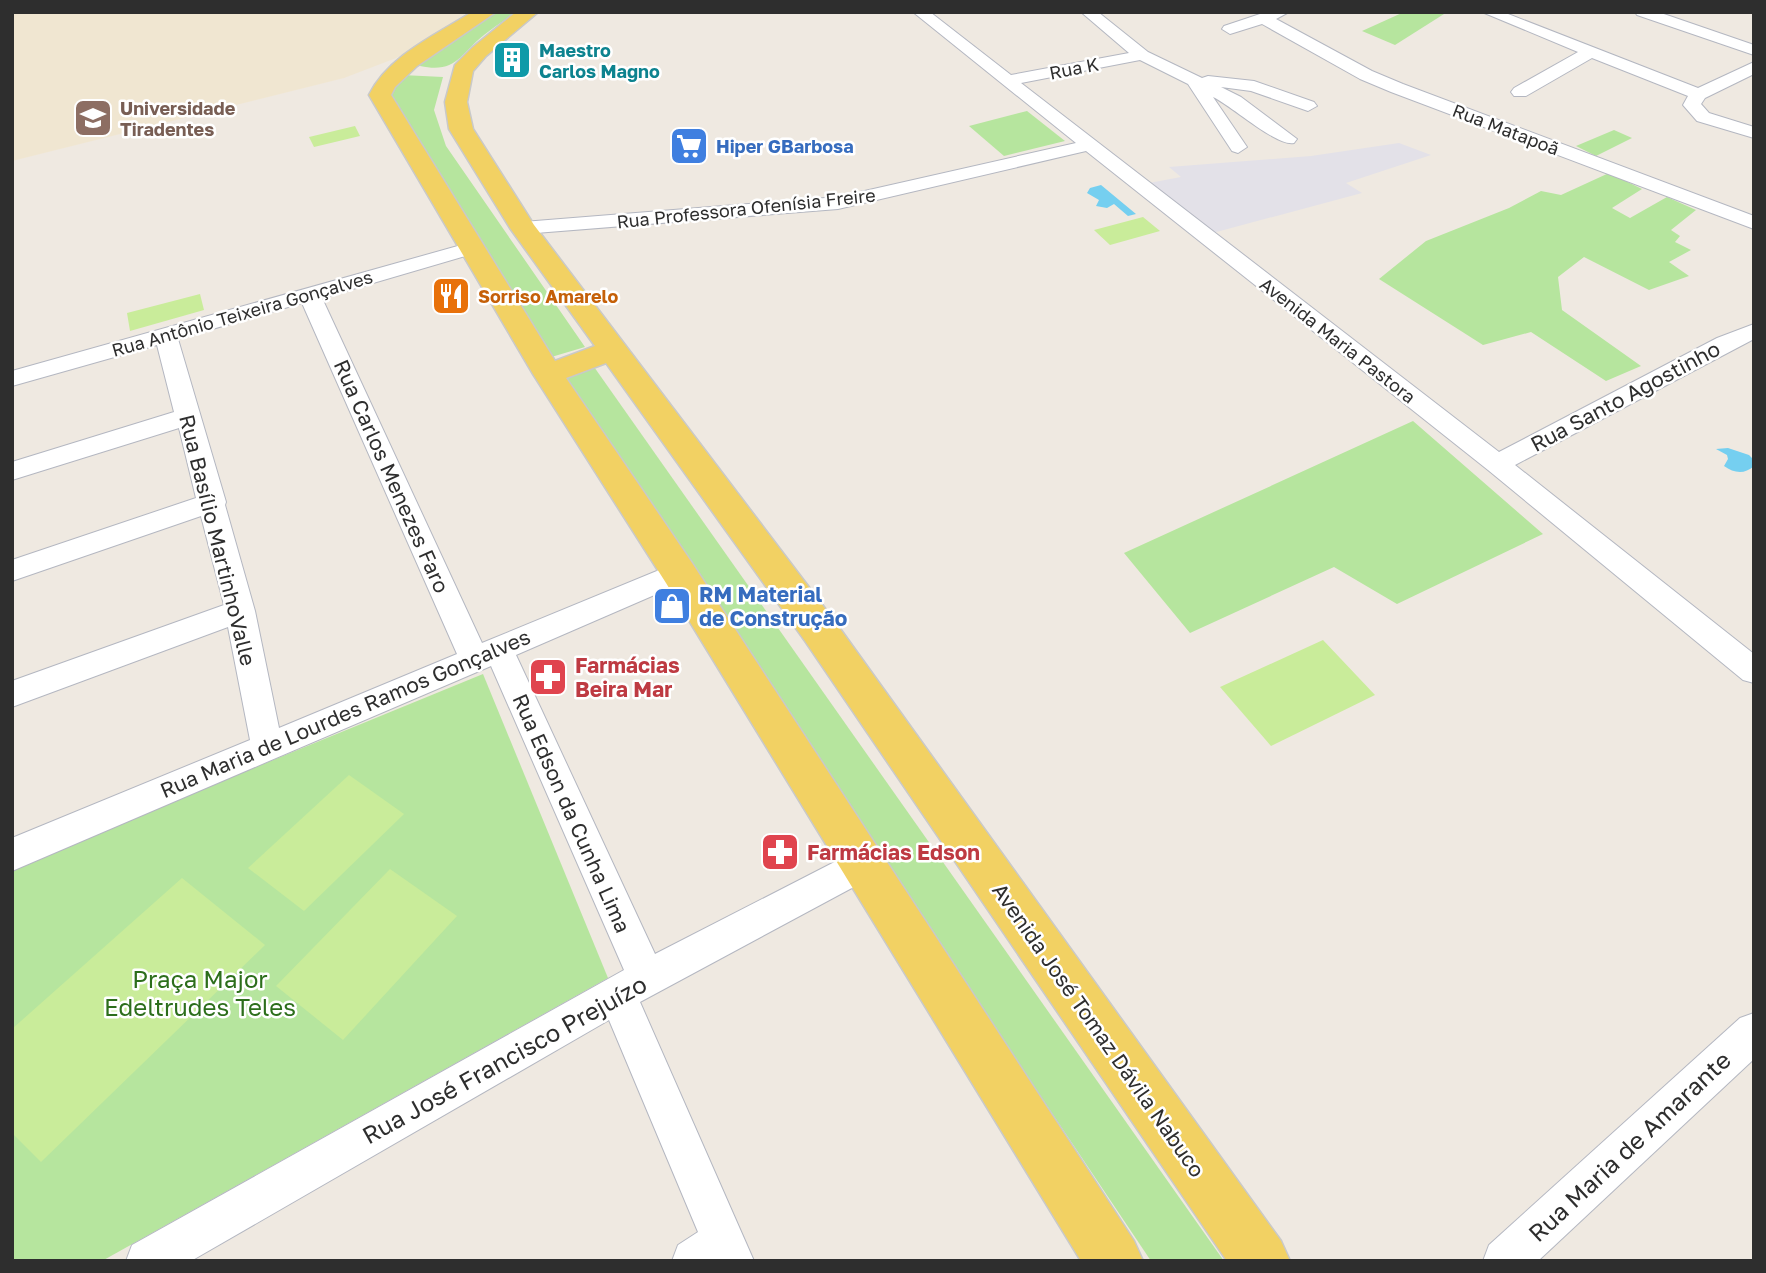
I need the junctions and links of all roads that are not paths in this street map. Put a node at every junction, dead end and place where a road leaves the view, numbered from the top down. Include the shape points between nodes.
1 (486, 12) edge
2 (528, 12) edge
3 (920, 12) edge
4 (1088, 12) edge
5 (1283, 12) edge
6 (1642, 12) edge
7 (1483, 14) edge
8 (1265, 19) junction
9 (1230, 29) dead end
10 (1754, 50) edge
11 (1590, 52) junction
12 (1142, 55) junction
13 (1754, 68) edge
14 (1006, 81) junction
15 (1194, 81) junction
16 (446, 82) junction
17 (1520, 92) dead end
18 (1699, 94) junction
19 (1308, 107) dead end
20 (1754, 133) edge
21 (1288, 139) dead end
22 (1090, 145) junction
23 (1238, 148) dead end
24 (1754, 223) edge
25 (523, 228) junction
26 (472, 248) junction
27 (309, 294) junction
28 (1754, 331) edge
29 (166, 335) junction
30 (613, 350) junction
31 (548, 374) junction
32 (12, 379) edge
33 (187, 417) junction
34 (1497, 464) junction
35 (12, 471) edge
36 (212, 502) junction
37 (12, 571) edge
38 (679, 573) junction
39 (240, 611) junction
40 (486, 653) junction
41 (1754, 671) edge
42 (12, 694) edge
43 (267, 747) junction
44 (12, 855) edge
45 (864, 864) junction
46 (632, 986) junction
47 (1754, 1032) edge
48 (716, 1254) edge
49 (148, 1261) edge
50 (1114, 1261) edge
51 (1261, 1261) edge
52 (1505, 1261) edge

1 - 16 main road
2 - 16 main road
3 - 14 street, Avenida Maria Pastora
4 - 12 street
5 - 8 street
6 - 10 street
7 - 11 street
8 - 9 street
8 - 24 street, Rua Matapoã via 1387,84
11 - 17 street
11 - 18 street
12 - 14 street, Rua K
12 - 15 street
13 - 18 street
14 - 22 street, Avenida Maria Pastora
15 - 19 street via 1254,86
15 - 21 street via 1255,113
15 - 23 street
16 - 25 main road, Avenida José Tomaz Dávila Nabuco via 461,129
16 - 26 main road via 386,82 380,95
18 - 20 street via 1692,105 1696,113
22 - 25 street, Rua Professora Ofenísia Freire via 838,203
22 - 34 street, Avenida Maria Pastora
25 - 30 main road, Avenida José Tomaz Dávila Nabuco
26 - 27 street, Rua Antônio Teixeira Gonçalves
26 - 31 main road
27 - 29 street, Rua Antônio Teixeira Gonçalves
27 - 40 street, Rua Carlos Menezes Faro
28 - 34 street, Rua Santo Agostinho
29 - 32 street, Rua Antônio Teixeira Gonçalves
29 - 33 street, Rua Basílio MartinhoValle
30 - 31 main road
30 - 51 main road, Avenida José Tomaz Dávila Nabuco via 819,631
31 - 38 main road
33 - 35 street
33 - 36 street, Rua Basílio MartinhoValle
34 - 41 street, Avenida Maria Pastora
36 - 37 street
36 - 39 street, Rua Basílio MartinhoValle
38 - 40 street, Rua Maria de Lourdes Ramos Gonçalves
38 - 45 main road
39 - 42 street
39 - 43 street, Rua Basílio MartinhoValle
40 - 43 street, Rua Maria de Lourdes Ramos Gonçalves
40 - 46 street, Rua Edson da Cunha Lima
43 - 44 street, Rua Maria de Lourdes Ramos Gonçalves
45 - 46 street, Rua José Francisco Prejuízo
45 - 50 main road
46 - 48 street, Rua Edson da Cunha Lima
46 - 49 street, Rua José Francisco Prejuízo
47 - 52 street, Rua Maria de Amarante

